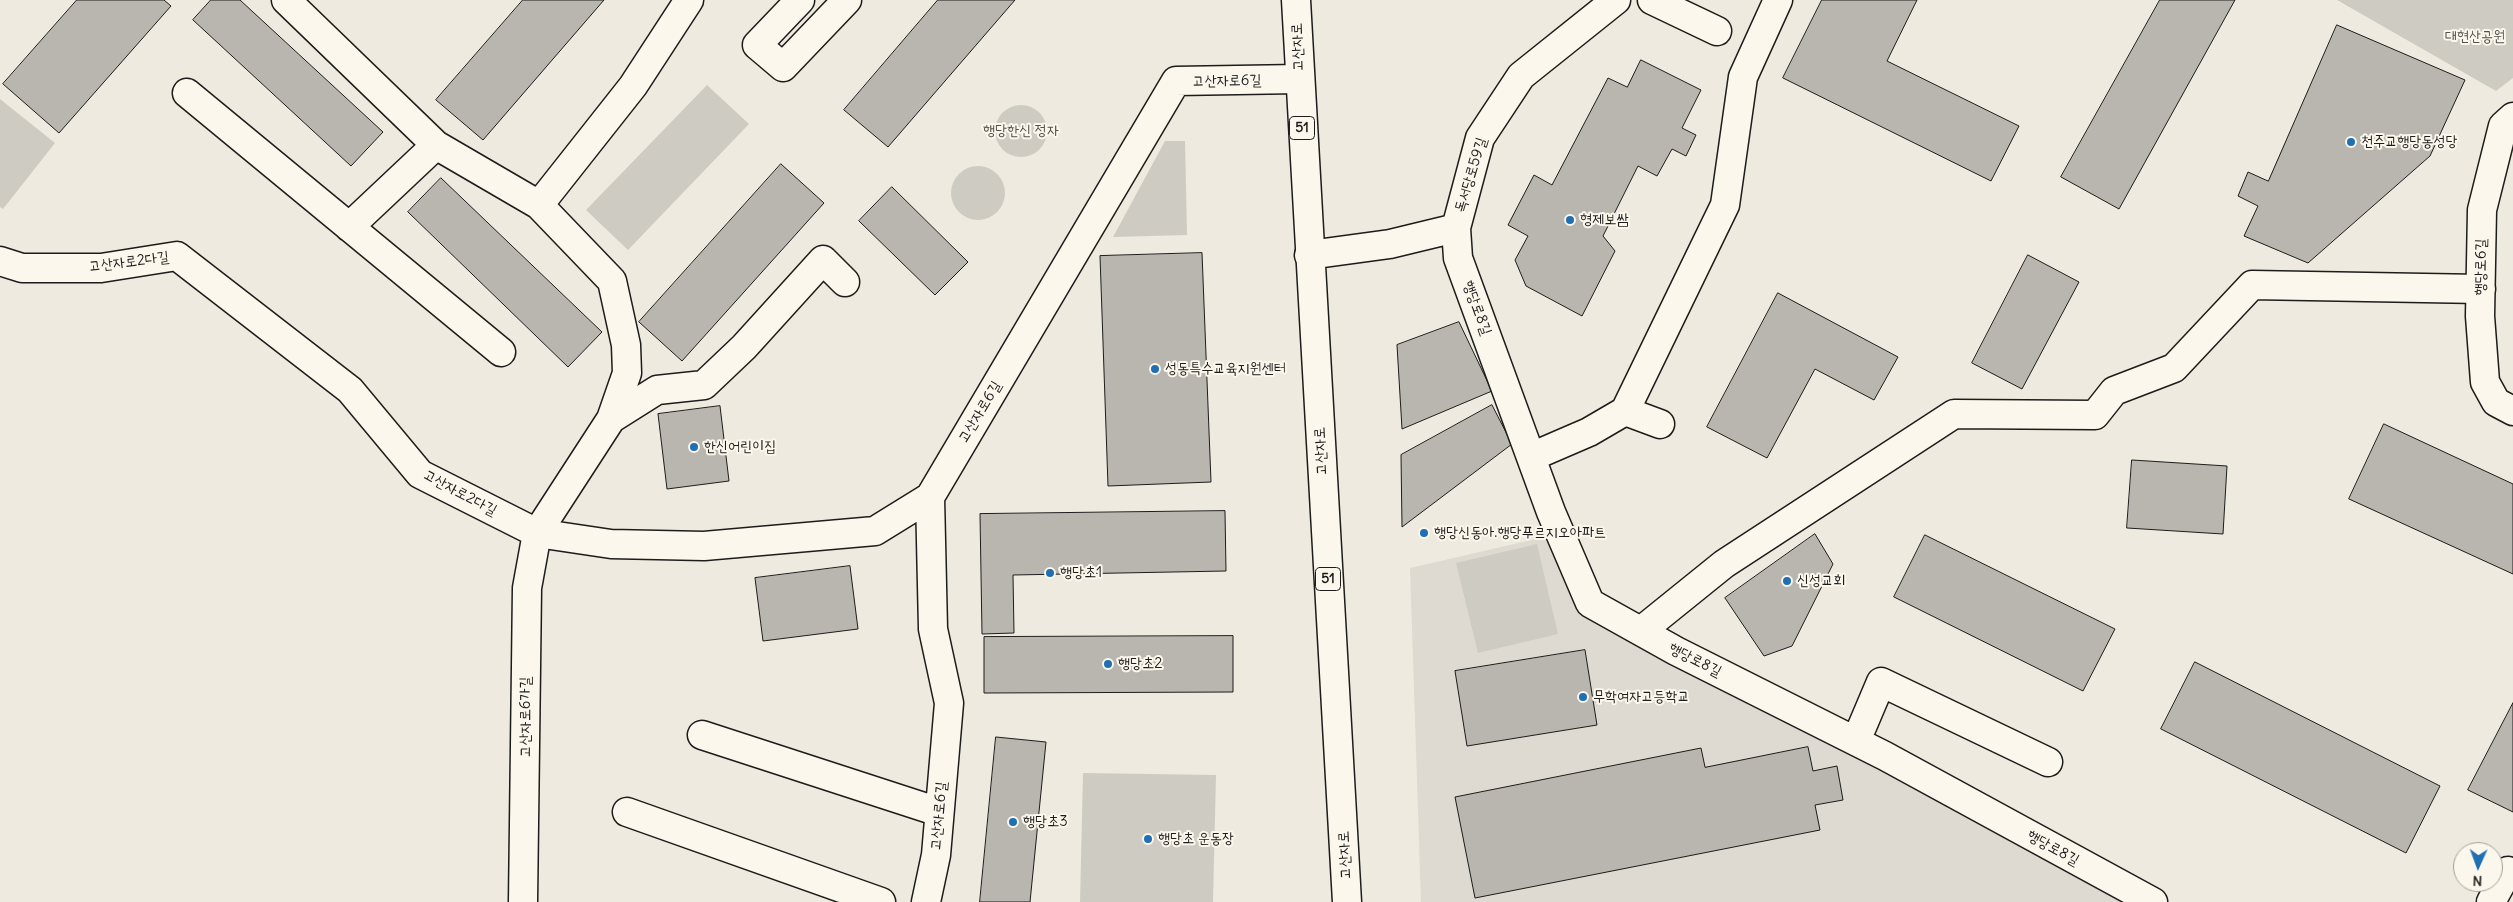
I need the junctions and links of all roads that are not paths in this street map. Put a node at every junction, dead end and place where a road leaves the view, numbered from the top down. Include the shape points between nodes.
1 (286, 0) edge
2 (689, 0) edge
3 (800, 0) edge
4 (846, 0) edge
5 (1296, 0) edge
6 (1616, 0) edge
7 (1652, 0) edge
8 (1778, 0) edge
9 (1717, 30) dead end
10 (1299, 80) junction
11 (187, 93) dead end
12 (2513, 117) edge
13 (436, 145) junction
14 (539, 205) junction
15 (350, 227) junction
16 (1456, 228) junction
17 (1309, 255) junction
18 (0, 261) edge
19 (845, 282) dead end
20 (2480, 289) junction
21 (501, 352) dead end
22 (1624, 411) junction
23 (2513, 411) edge
24 (611, 419) junction
25 (1660, 424) dead end
26 (1531, 457) junction
27 (930, 497) junction
28 (537, 533) junction
29 (1641, 631) junction
30 (702, 734) dead end
31 (1856, 741) junction
32 (2048, 762) dead end
33 (627, 812) dead end
34 (939, 812) junction
35 (2508, 871) dead end
36 (523, 902) edge
37 (882, 902) edge
38 (926, 902) edge
39 (1347, 902) edge
40 (2153, 902) edge
41 (2491, 902) edge

1 - 13 street
2 - 14 street via 633,86
3 - 4 street via 757,45 783,67
5 - 10 street, 고산자로 / 51
6 - 16 street, 독서당로59길 via 1521,76 1480,138
7 - 9 street
8 - 22 street via 1743,77 1725,205
10 - 17 street, 고산자로 / 51
10 - 27 street, 고산자로6길 via 1176,81
11 - 15 street
12 - 20 street, 행당로6길 via 2503,126 2482,210
13 - 14 street
13 - 15 street
14 - 24 street via 612,281 626,345 627,373
15 - 21 street
16 - 17 street, 독서당로59길 via 1390,244
16 - 26 street, 행당로8길 via 1458,258
17 - 39 street, 고산자로 / 51
18 - 28 street, 고산자로2다길 via 22,268 101,268 177,256 350,390 420,474
19 - 24 street via 823,260 744,347 704,385 657,390
20 - 23 street, 행당로6길 via 2484,382 2496,402
20 - 29 street via 2252,285 2174,368 2114,391 2095,415 1954,414 1724,564
22 - 25 street
22 - 26 street via 1589,432
24 - 28 street
26 - 29 street, 행당로8길 via 1590,603
27 - 28 street, 고산자로2다길 via 875,531 704,546 611,544
27 - 34 street, 고산자로6길 via 933,629 948,703
28 - 36 street, 고산자로6가길 via 527,588
29 - 31 street, 행당로8길
30 - 34 street
31 - 32 street via 1882,682
31 - 40 street, 행당로8길
33 - 37 street
34 - 38 street, 고산자로6길 via 936,855
35 - 41 street

